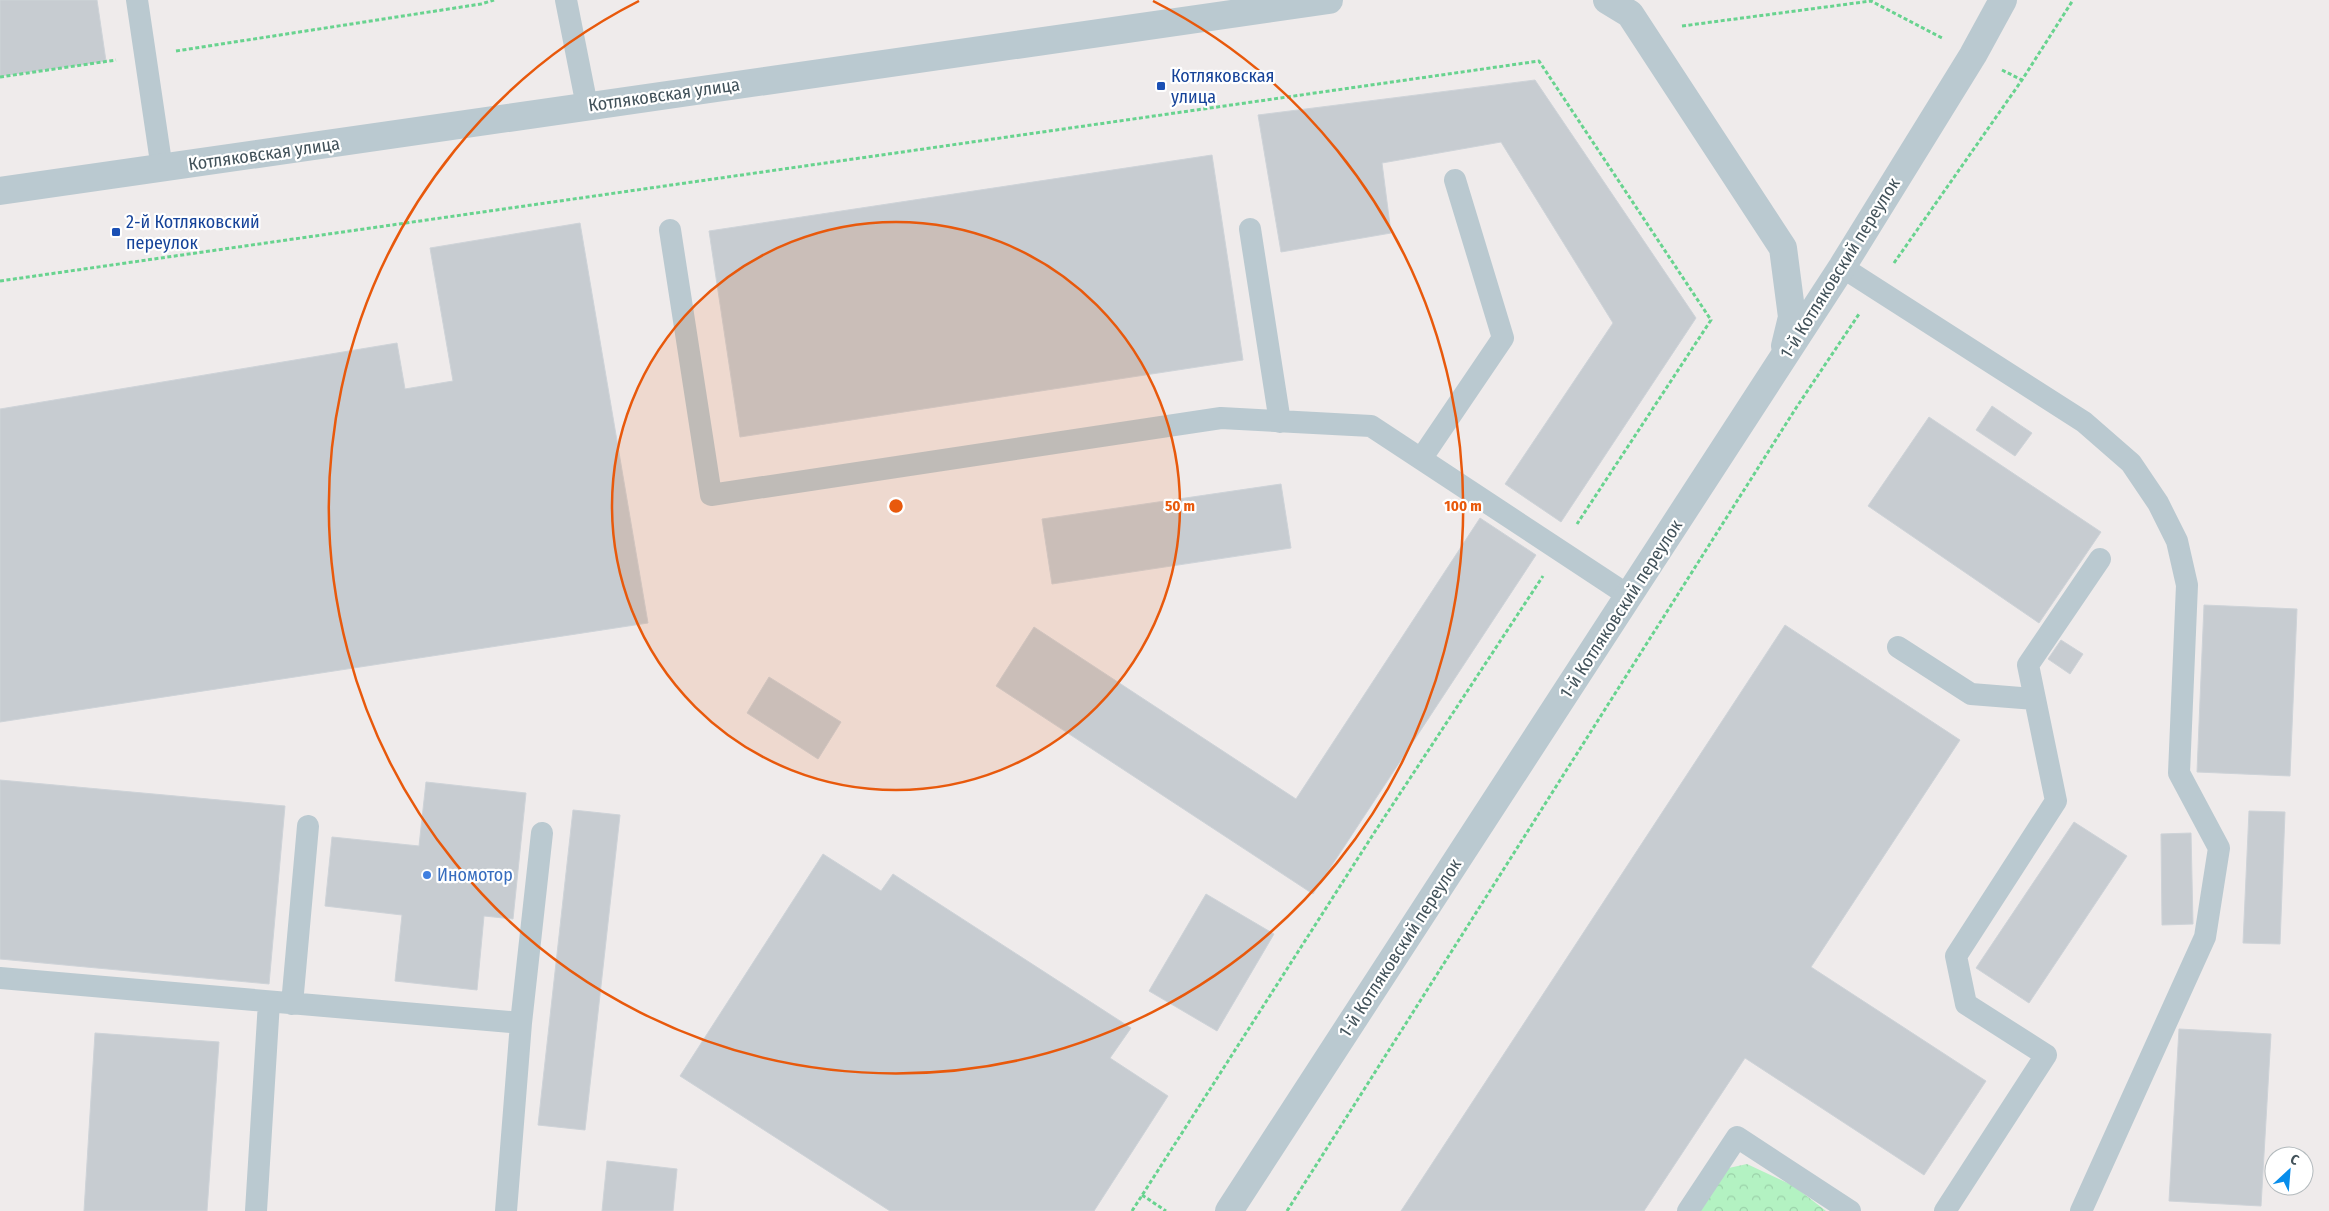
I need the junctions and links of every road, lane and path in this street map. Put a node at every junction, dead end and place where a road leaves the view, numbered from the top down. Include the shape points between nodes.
1 (137, 0) edge
2 (494, 0) edge
3 (566, 0) edge
4 (1329, 0) edge
5 (1607, 0) edge
6 (1871, 0) edge
7 (2003, 0) edge
8 (2073, 0) edge
9 (1912, 22) dead end
10 (1682, 26) dead end
11 (146, 55) junction
12 (0, 77) edge
13 (588, 106) junction
14 (162, 169) junction
15 (1454, 180) dead end
16 (0, 191) edge
17 (670, 230) dead end
18 (1250, 230) dead end
19 (1842, 267) junction
20 (0, 281) edge
21 (1876, 289) junction
22 (1764, 389) junction
23 (1280, 422) junction
24 (1421, 459) junction
25 (1560, 550) junction
26 (2100, 560) dead end
27 (1629, 596) junction
28 (1898, 647) dead end
29 (2035, 699) junction
30 (308, 826) dead end
31 (542, 833) dead end
32 (0, 978) edge
33 (269, 1002) junction
34 (292, 1004) junction
35 (521, 1023) junction
36 (1142, 1195) junction
37 (256, 1211) edge
38 (506, 1211) edge
39 (1132, 1211) edge
40 (1166, 1211) edge
41 (1228, 1211) edge
42 (1287, 1211) edge
43 (1688, 1211) edge
44 (1850, 1211) edge
45 (1945, 1211) edge
46 (2081, 1211) edge

1 - 11 lane
2 - 11 path
3 - 13 lane
4 - 13 street, Котляковская улица
5 - 22 street via 1630,14 1783,248 1792,316 1785,346
6 - 9 path
6 - 10 path
7 - 19 street, 1-й Котляковский переулок via 1973,55
8 - 21 path via 2022,80
11 - 12 path
11 - 14 lane
13 - 14 street, Котляковская улица
14 - 16 street, Котляковская улица
15 - 24 lane via 1503,338
17 - 23 lane via 711,496 1221,418
18 - 23 lane
19 - 21 lane
19 - 22 street, 1-й Котляковский переулок
20 - 25 path via 1539,61 1711,320
21 - 42 path via 1796,408
21 - 46 lane via 2084,422 2136,471 2158,503 2177,541 2181,558 2187,585 2179,773 2218,848 2205,937
22 - 27 street, 1-й Котляковский переулок
23 - 24 lane via 1371,426
24 - 25 lane
25 - 27 lane
25 - 36 path
26 - 29 lane via 2028,666
27 - 41 street, 1-й Котляковский переулок
28 - 29 lane via 1971,694
29 - 45 lane via 2056,801 1956,956 1966,1004 2046,1056
30 - 34 lane
31 - 35 lane
32 - 33 lane
33 - 34 lane
33 - 37 lane
34 - 35 lane
35 - 38 lane
36 - 39 path
36 - 40 path
43 - 44 lane via 1736,1137

